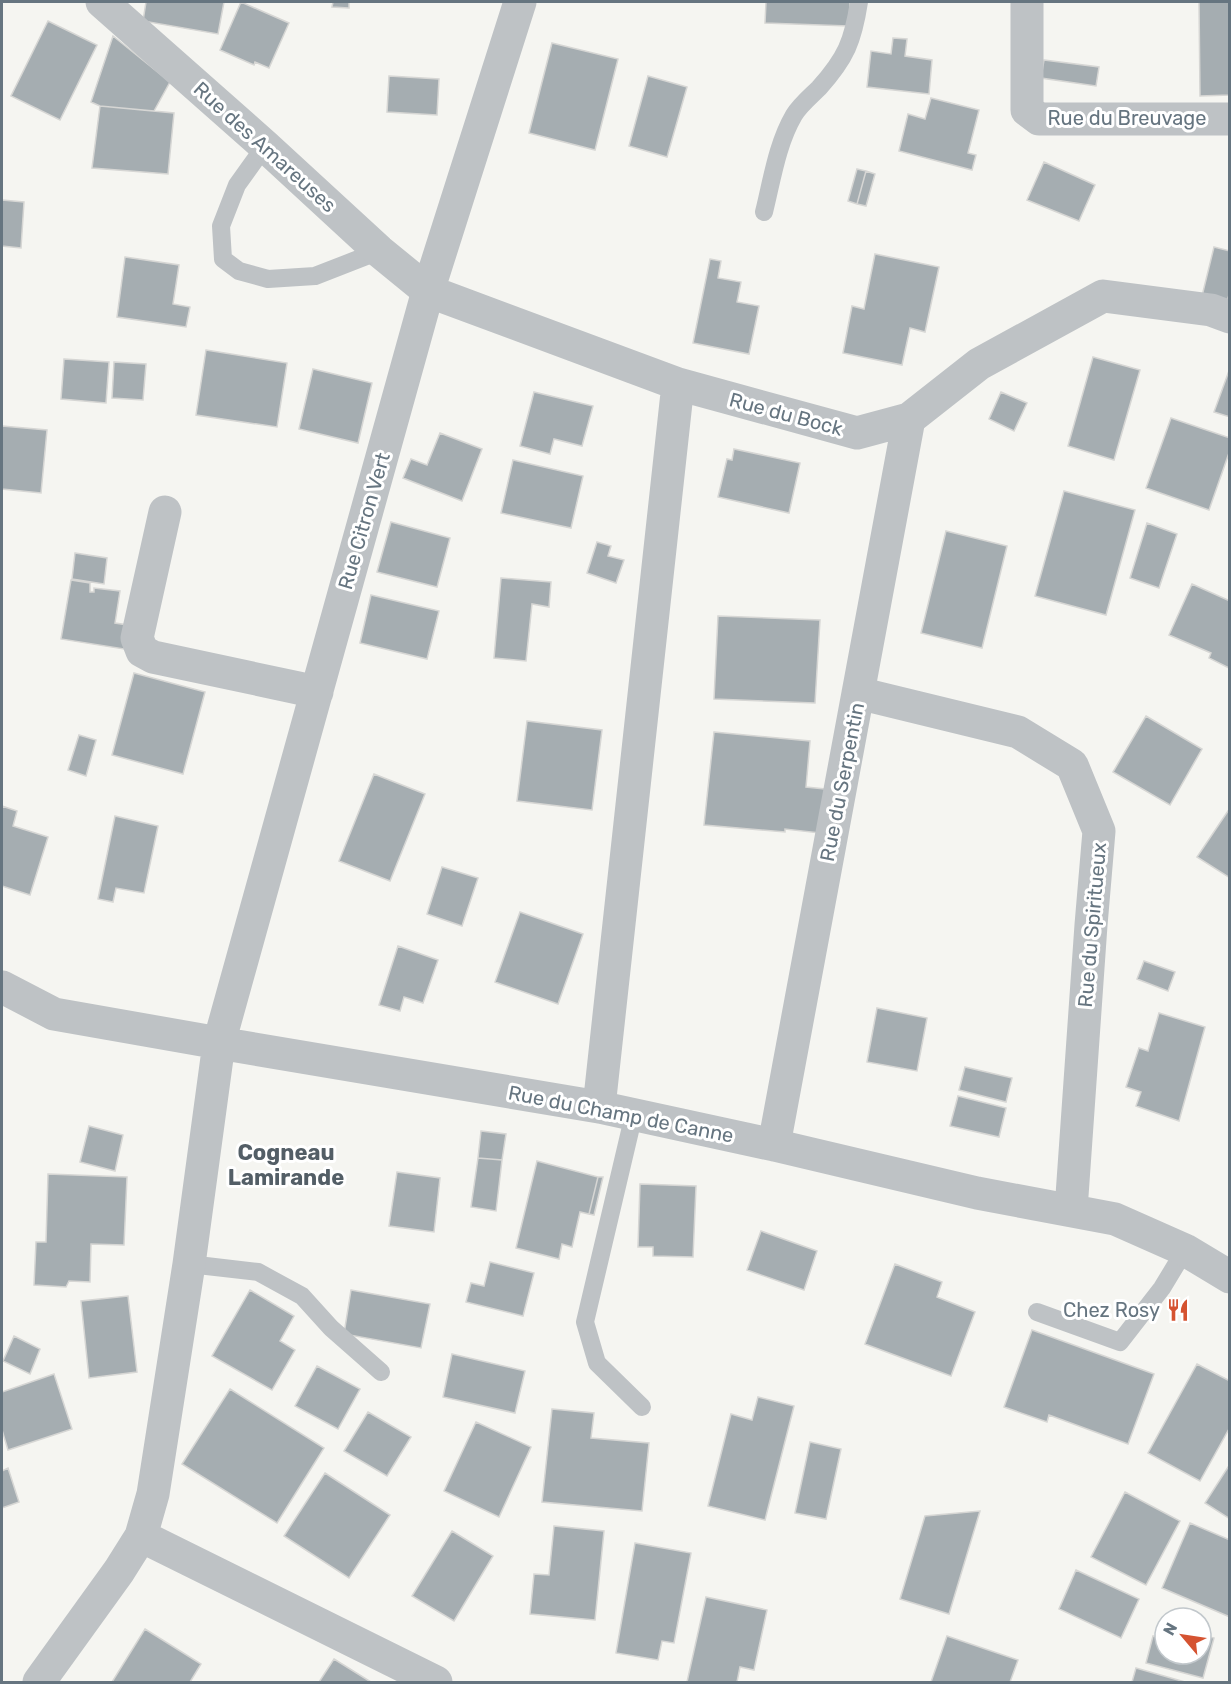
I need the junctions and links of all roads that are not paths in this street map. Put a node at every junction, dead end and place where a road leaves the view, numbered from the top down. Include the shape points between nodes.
1 (102, 2) edge
2 (519, 2) edge
3 (859, 2) edge
4 (1027, 2) edge
5 (1230, 119) edge
6 (265, 146) junction
7 (764, 212) dead end
8 (379, 251) junction
9 (428, 291) junction
10 (1230, 317) edge
11 (678, 384) junction
12 (909, 419) junction
13 (165, 512) dead end
14 (317, 692) junction
15 (858, 693) junction
16 (2, 987) edge
17 (219, 1043) junction
18 (599, 1107) junction
19 (633, 1114) junction
20 (774, 1145) junction
21 (1071, 1210) junction
22 (1185, 1250) junction
23 (189, 1264) junction
24 (1230, 1277) edge
25 (1037, 1312) dead end
26 (381, 1372) dead end
27 (642, 1407) dead end
28 (141, 1536) junction
29 (39, 1683) edge
30 (436, 1683) edge

1 - 6 street, Rue des Amareuses
2 - 9 street, Rue Citron Vert
3 - 7 lane via 848,50 836,69 796,112 785,132
4 - 5 street, Rue du Breuvage via 1027,110 1040,119
6 - 8 street, Rue des Amareuses
6 - 8 lane via 237,185 221,226 223,259 239,271 268,279 315,276
8 - 9 street, Rue des Amareuses
9 - 11 street, Rue du Bock
9 - 14 street, Rue Citron Vert
10 - 12 street, Rue du Bock via 1211,310 1103,296 979,364
11 - 12 street, Rue du Bock via 858,433
11 - 18 street
12 - 15 street, Rue du Serpentin
13 - 14 street via 137,638 142,651 153,657
14 - 17 street, Rue Citron Vert
15 - 20 street, Rue du Serpentin
15 - 21 street, Rue du Spiritueux via 1018,732 1072,765 1099,831
16 - 17 street, Rue du Champ de Canne via 54,1014
17 - 18 street, Rue du Champ de Canne
17 - 23 street, Rue Citron Vert
18 - 19 street, Rue du Champ de Canne
19 - 20 street, Rue du Champ de Canne
19 - 27 lane via 585,1322 597,1363
20 - 21 street, Rue du Champ de Canne via 977,1193
21 - 22 street, Rue du Champ de Canne via 1115,1219
22 - 24 street, Rue du Champ de Canne
22 - 25 lane via 1162,1288 1120,1342
23 - 26 lane via 258,1272 302,1296
23 - 28 street, Rue Citron Vert via 153,1494
28 - 29 street
28 - 30 street

